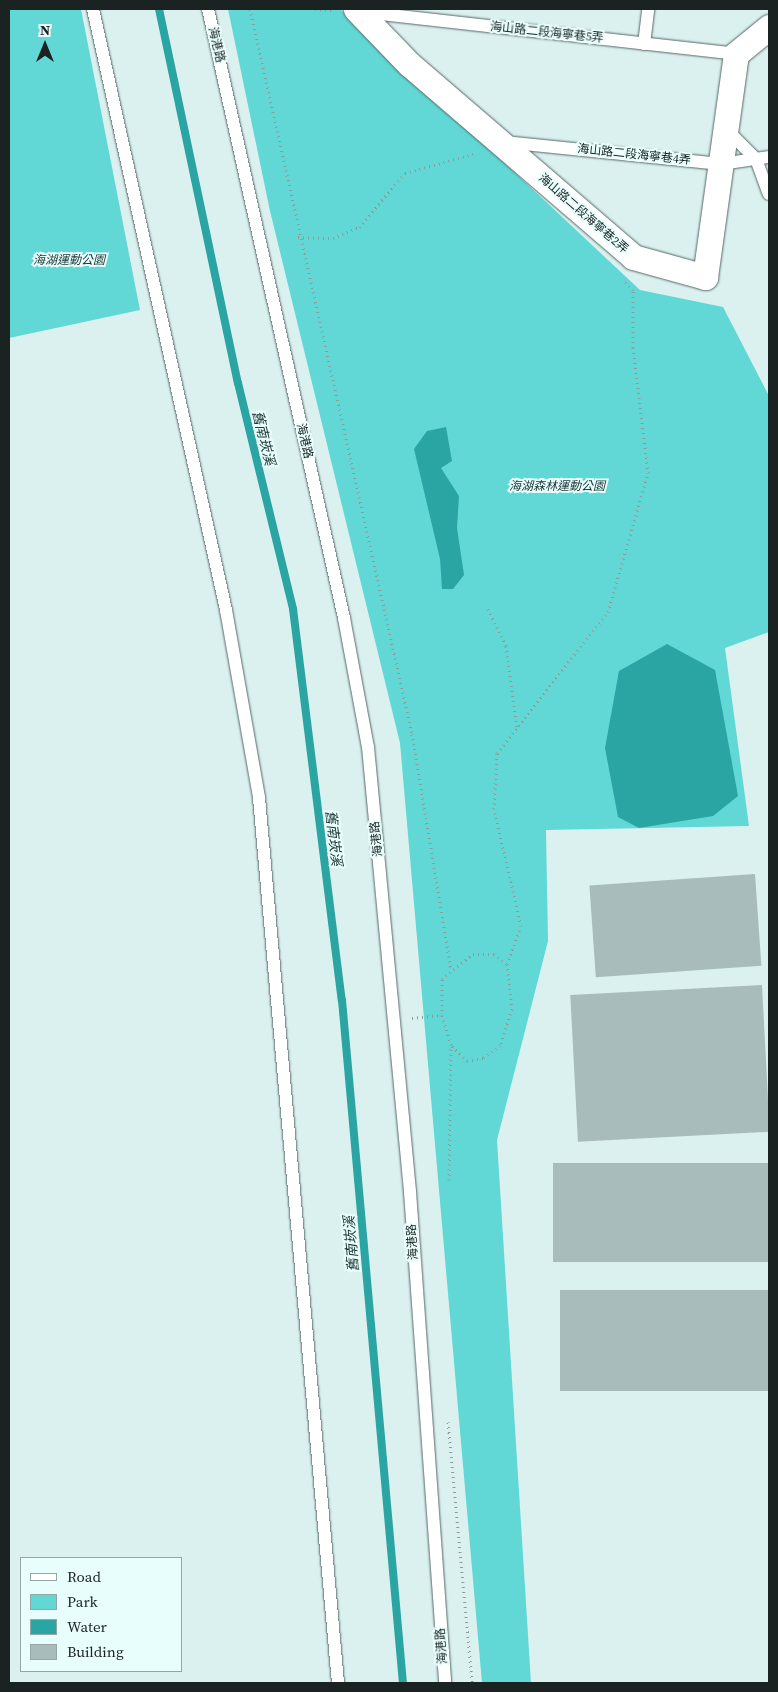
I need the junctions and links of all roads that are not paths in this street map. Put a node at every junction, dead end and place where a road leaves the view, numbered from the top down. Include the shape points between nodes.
1 (93, 9) edge
2 (208, 9) edge
3 (648, 9) edge
4 (357, 10) edge
5 (769, 27) edge
6 (644, 44) junction
7 (736, 54) junction
8 (726, 129) junction
9 (499, 142) junction
10 (763, 158) edge
11 (721, 164) junction
12 (769, 194) edge
13 (338, 1683) edge
14 (445, 1683) edge

1 - 13 lane via 226,610 259,798
2 - 14 lane, 海港路 via 344,618 368,748 410,1192
3 - 6 lane
4 - 6 lane, 海山路二段海寧巷5弄
4 - 9 street, 海山路二段海寧巷2弄 via 408,64
5 - 7 street
6 - 7 lane, 海山路二段海寧巷5弄
7 - 8 street
8 - 10 lane
8 - 11 street
9 - 11 lane, 海山路二段海寧巷4弄
9 - 11 street, 海山路二段海寧巷2弄 via 633,256 705,277
10 - 11 lane, 海山路二段海寧巷4弄
10 - 12 lane

